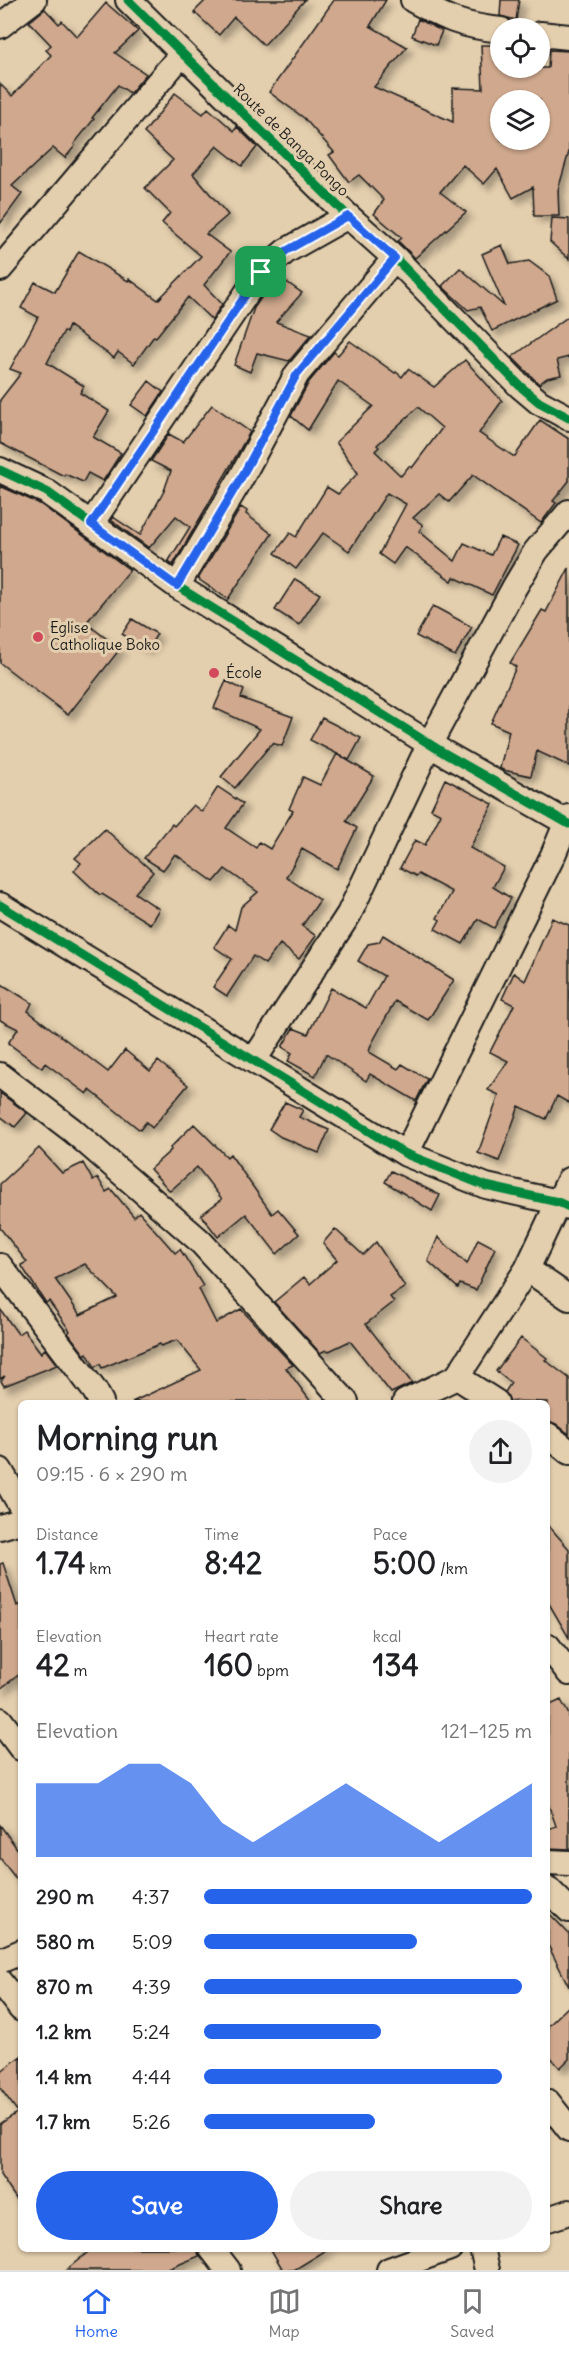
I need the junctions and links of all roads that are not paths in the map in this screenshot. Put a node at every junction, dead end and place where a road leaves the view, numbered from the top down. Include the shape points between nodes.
1 (34, 0) edge
2 (128, 0) edge
3 (413, 0) edge
4 (454, 11) edge
5 (0, 26) edge
6 (490, 29) edge
7 (550, 35) edge
8 (569, 37) edge
9 (182, 54) junction
10 (348, 216) junction
11 (395, 258) junction
12 (0, 268) edge
13 (569, 418) edge
14 (0, 470) edge
15 (569, 512) edge
16 (91, 524) junction
17 (177, 586) junction
18 (430, 743) junction
19 (568, 821) edge
20 (0, 905) edge
21 (254, 1060) junction
22 (0, 1075) edge
23 (406, 1154) junction
24 (569, 1180) edge
25 (564, 1204) edge
26 (0, 1266) edge
27 (527, 1269) junction
28 (569, 1298) edge
29 (456, 1377) junction
30 (100, 1400) edge
31 (344, 1400) edge
32 (409, 1400) edge
33 (493, 1400) edge
34 (550, 1437) edge
35 (569, 1452) edge
36 (0, 1470) edge
37 (18, 1501) edge
38 (18, 1522) edge
39 (0, 1527) edge
40 (550, 1649) edge
41 (569, 1673) edge
42 (0, 1720) edge
43 (18, 1744) edge
44 (550, 1863) edge
45 (569, 1863) edge
46 (550, 1891) edge
47 (569, 1911) edge
48 (18, 1953) edge
49 (0, 1961) edge
50 (0, 1982) edge
51 (18, 2004) edge
52 (550, 2105) edge
53 (569, 2129) edge
54 (569, 2212) edge
55 (550, 2218) edge
56 (214, 2252) edge
57 (438, 2252) edge
58 (483, 2252) edge
59 (228, 2270) edge
60 (389, 2270) edge
61 (487, 2270) edge

1 - 5 street
2 - 9 street, Route de Banga Pongo
3 - 4 street
4 - 6 street via 475,28
7 - 8 street
9 - 10 street, Route de Banga Pongo
9 - 12 street
10 - 11 street, Route de Banga Pongo
10 - 16 street via 286,251 261,272
11 - 13 street, Route de Banga Pongo via 520,386 539,402
11 - 17 street via 297,374
14 - 16 street via 47,492
15 - 18 street via 536,551
16 - 17 street
17 - 18 street
18 - 19 street
18 - 21 street via 349,914
19 - 23 street
20 - 21 street
21 - 23 street
22 - 31 street via 72,1130 200,1241
23 - 25 street via 486,1186
24 - 25 street
25 - 27 street
26 - 30 street
27 - 28 street
27 - 29 street
29 - 32 street
29 - 33 street
34 - 35 street
36 - 37 street
38 - 39 street
40 - 41 street
42 - 43 street
44 - 45 street
46 - 47 street
48 - 49 street
50 - 51 street
52 - 53 street
54 - 55 street
56 - 59 street
57 - 60 street
58 - 61 street

